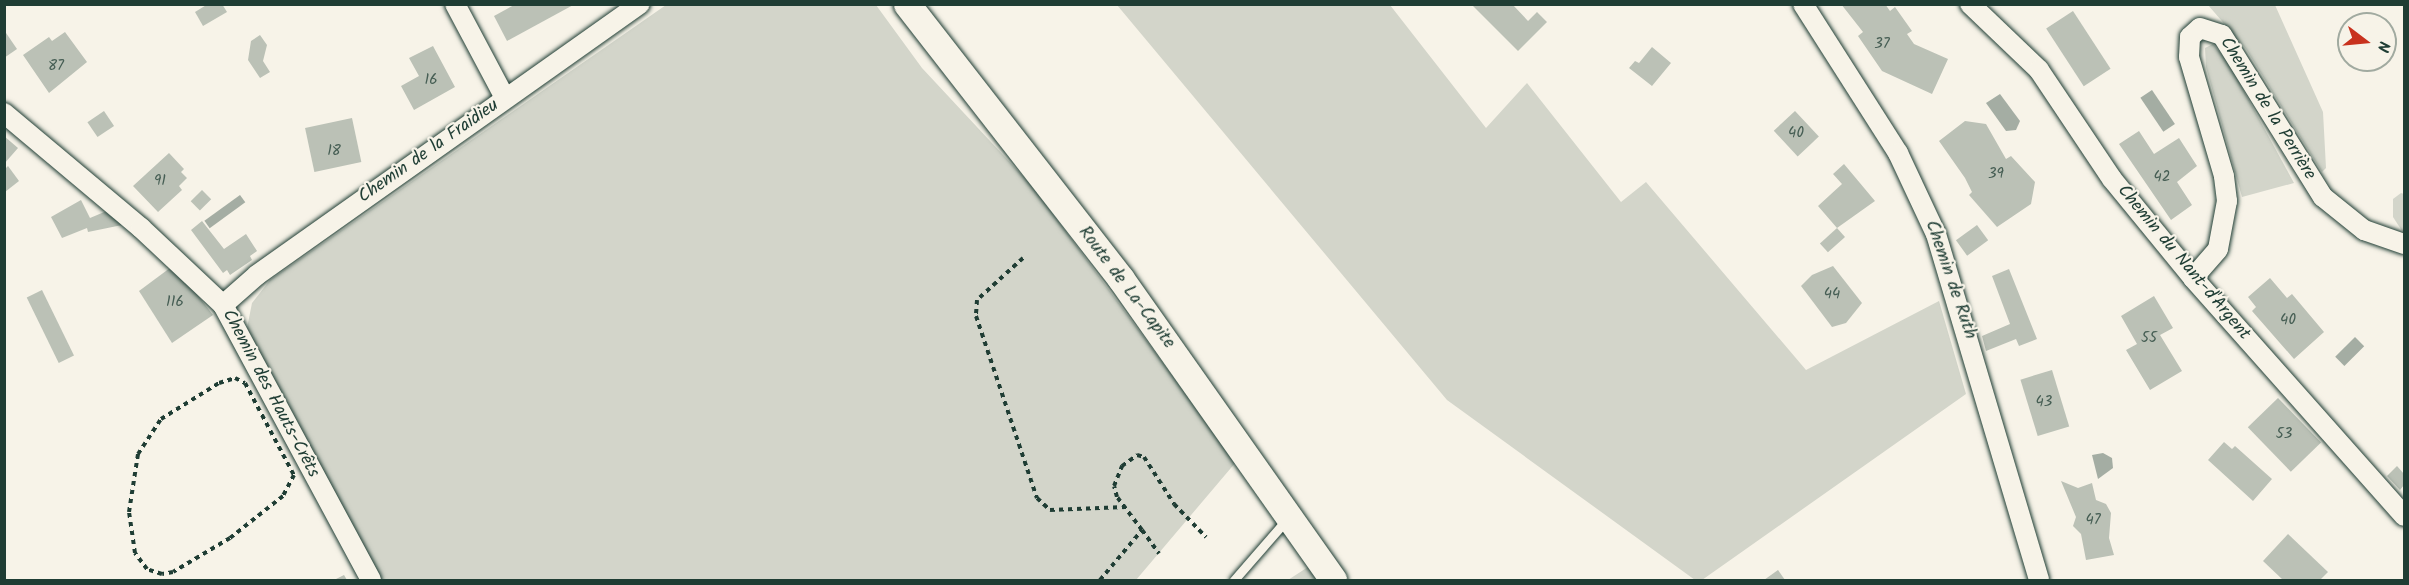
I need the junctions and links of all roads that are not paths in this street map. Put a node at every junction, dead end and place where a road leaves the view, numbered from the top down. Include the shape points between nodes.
1 (455, 4) edge
2 (640, 4) edge
3 (907, 4) edge
4 (1803, 4) edge
5 (1970, 4) edge
6 (505, 99) junction
7 (4, 113) edge
8 (2404, 244) edge
9 (2193, 278) junction
10 (223, 305) junction
11 (2404, 516) edge
12 (1289, 517) junction
13 (371, 580) edge
14 (1234, 580) edge
15 (1333, 580) edge
16 (2039, 580) edge

1 - 6 street
2 - 6 street, Chemin de la Fraidieu
3 - 12 street, Route de La-Capite via 1121,279
4 - 16 street, Chemin de Ruth via 1898,153 1936,234
5 - 9 street, Chemin du Nant-d'Argent via 2049,82 2112,179
6 - 10 street, Chemin de la Fraidieu via 257,275
7 - 10 street, Chemin des Hauts-Crêts via 141,228
8 - 9 street, Chemin de la Perrière via 2364,230 2323,197 2222,35 2200,28 2190,37 2189,57 2224,176 2227,201 2217,249
9 - 11 street, Chemin du Nant-d'Argent
10 - 13 street, Chemin des Hauts-Crêts
12 - 14 lane
12 - 15 street, Route de La-Capite

